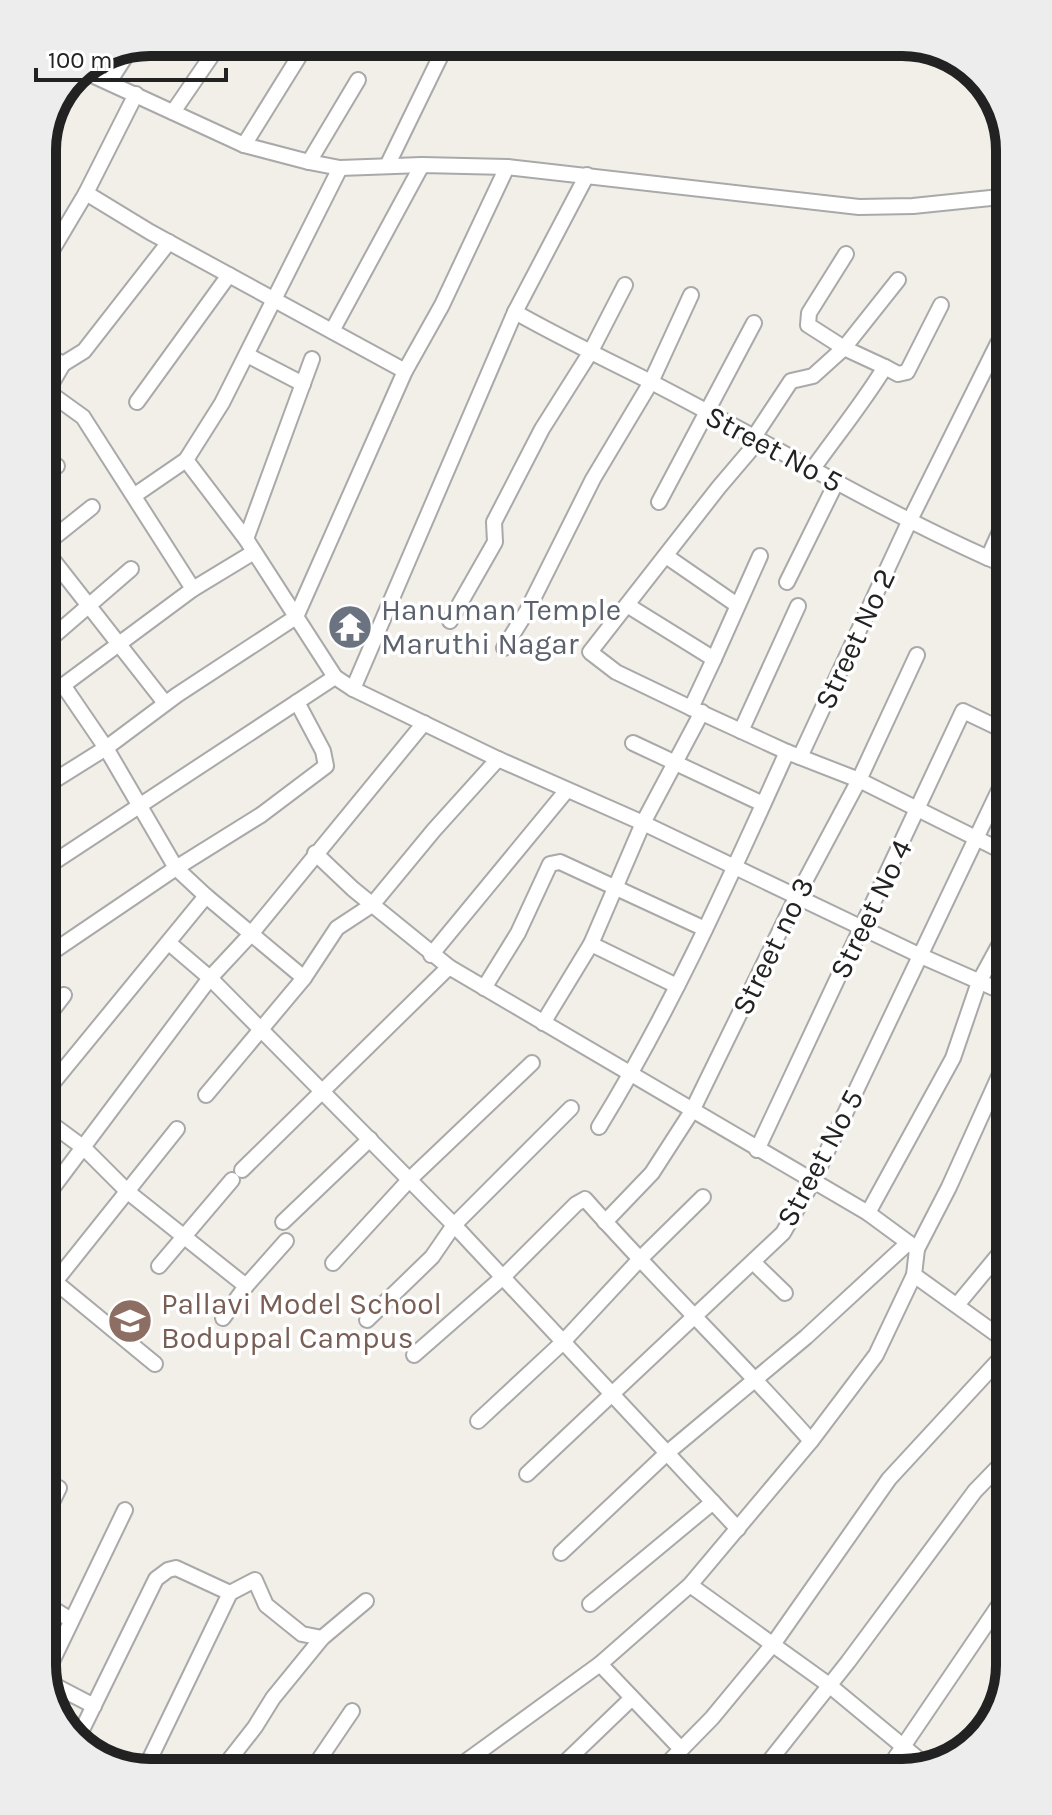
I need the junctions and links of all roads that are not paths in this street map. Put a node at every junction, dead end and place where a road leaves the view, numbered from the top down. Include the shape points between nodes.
1 (211, 56) edge
2 (299, 56) edge
3 (441, 56) edge
4 (123, 61) edge
5 (94, 76) edge
6 (358, 80) dead end
7 (109, 82) junction
8 (136, 94) junction
9 (173, 112) junction
10 (244, 145) junction
11 (309, 162) junction
12 (422, 165) junction
13 (387, 166) junction
14 (507, 167) junction
15 (340, 168) junction
16 (587, 175) junction
17 (86, 193) junction
18 (996, 197) edge
19 (169, 242) junction
20 (56, 243) edge
21 (846, 254) dead end
22 (229, 275) junction
23 (898, 280) dead end
24 (625, 285) dead end
25 (691, 295) dead end
26 (275, 301) junction
27 (941, 305) dead end
28 (515, 312) junction
29 (754, 323) dead end
30 (332, 331) junction
31 (996, 347) edge
32 (844, 348) junction
33 (590, 353) junction
34 (247, 355) junction
35 (312, 359) dead end
36 (56, 360) edge
37 (63, 364) junction
38 (885, 367) junction
39 (405, 371) junction
40 (56, 376) edge
41 (651, 382) junction
42 (303, 384) junction
43 (56, 402) edge
44 (137, 402) dead end
45 (708, 413) junction
46 (756, 439) junction
47 (186, 460) junction
48 (812, 470) junction
49 (836, 483) junction
50 (135, 495) junction
51 (659, 502) dead end
52 (92, 507) dead end
53 (910, 520) junction
54 (56, 536) edge
55 (996, 540) edge
56 (250, 546) junction
57 (666, 556) junction
58 (760, 556) dead end
59 (988, 558) junction
60 (996, 561) edge
61 (56, 565) edge
62 (131, 569) dead end
63 (787, 582) dead end
64 (193, 589) junction
65 (627, 605) junction
66 (737, 605) junction
67 (89, 606) junction
68 (798, 606) dead end
69 (296, 617) junction
70 (450, 621) dead end
71 (56, 634) edge
72 (118, 643) junction
73 (504, 648) dead end
74 (917, 655) dead end
75 (714, 659) junction
76 (335, 677) junction
77 (63, 685) junction
78 (353, 689) junction
79 (56, 690) edge
80 (297, 702) junction
81 (165, 703) junction
82 (697, 710) junction
83 (424, 723) junction
84 (996, 727) edge
85 (741, 731) junction
86 (633, 743) dead end
87 (106, 748) junction
88 (794, 755) junction
89 (498, 759) junction
90 (675, 764) junction
91 (56, 777) edge
92 (859, 780) junction
93 (567, 790) junction
94 (996, 797) edge
95 (763, 804) junction
96 (141, 805) junction
97 (918, 811) junction
98 (643, 823) junction
99 (976, 840) junction
100 (996, 849) edge
101 (315, 853) junction
102 (56, 861) edge
103 (176, 868) junction
104 (735, 868) junction
105 (616, 885) junction
106 (206, 896) junction
107 (796, 898) junction
108 (372, 905) junction
109 (862, 927) junction
110 (705, 929) junction
111 (251, 934) junction
112 (169, 943) junction
113 (591, 944) junction
114 (56, 949) edge
115 (996, 951) edge
116 (431, 955) junction
117 (921, 956) junction
118 (449, 967) junction
119 (210, 978) junction
120 (304, 978) junction
121 (979, 982) junction
122 (677, 986) junction
123 (484, 988) junction
124 (996, 989) edge
125 (64, 995) dead end
126 (56, 1006) edge
127 (543, 1023) junction
128 (261, 1030) junction
129 (532, 1063) dead end
130 (631, 1075) junction
131 (56, 1079) edge
132 (996, 1083) edge
133 (323, 1090) junction
134 (206, 1095) dead end
135 (571, 1108) dead end
136 (692, 1111) junction
137 (56, 1127) edge
138 (599, 1127) dead end
139 (177, 1129) dead end
140 (370, 1139) junction
141 (84, 1148) junction
142 (757, 1150) junction
143 (410, 1179) junction
144 (812, 1183) junction
145 (56, 1184) edge
146 (128, 1192) junction
147 (703, 1197) dead end
148 (868, 1213) junction
149 (283, 1222) dead end
150 (605, 1222) junction
151 (454, 1225) junction
152 (184, 1237) junction
153 (286, 1241) dead end
154 (912, 1246) junction
155 (996, 1258) edge
156 (640, 1259) junction
157 (753, 1262) junction
158 (333, 1263) dead end
159 (159, 1266) dead end
160 (914, 1275) junction
161 (502, 1278) junction
162 (56, 1281) edge
163 (56, 1283) edge
164 (246, 1286) junction
165 (785, 1293) dead end
166 (957, 1305) junction
167 (694, 1317) junction
168 (223, 1318) dead end
169 (367, 1320) dead end
170 (996, 1335) edge
171 (562, 1343) junction
172 (414, 1355) dead end
173 (996, 1361) edge
174 (155, 1364) dead end
175 (757, 1379) junction
176 (613, 1396) junction
177 (478, 1421) dead end
178 (811, 1441) junction
179 (667, 1453) junction
180 (996, 1469) edge
181 (527, 1474) dead end
182 (59, 1488) dead end
183 (56, 1494) edge
184 (713, 1502) junction
185 (125, 1510) dead end
186 (738, 1529) junction
187 (561, 1553) dead end
188 (690, 1585) junction
189 (230, 1593) junction
190 (366, 1601) dead end
191 (590, 1604) dead end
192 (996, 1609) edge
193 (56, 1611) edge
194 (71, 1620) junction
195 (322, 1638) junction
196 (774, 1643) junction
197 (56, 1654) edge
198 (600, 1664) junction
199 (829, 1685) junction
200 (59, 1686) edge
201 (632, 1698) junction
202 (94, 1706) junction
203 (352, 1711) dead end
204 (82, 1730) edge
205 (901, 1747) junction
206 (681, 1749) junction
207 (915, 1758) edge
208 (150, 1759) edge
209 (230, 1759) edge
210 (319, 1759) edge
211 (469, 1759) edge
212 (569, 1759) edge
213 (671, 1759) edge
214 (771, 1759) edge
215 (894, 1759) edge

1 - 9 street
2 - 10 street
3 - 13 street
4 - 7 street
5 - 7 street
6 - 11 street
7 - 8 street
8 - 9 street
8 - 17 street
9 - 10 street
10 - 11 street
11 - 15 street
12 - 13 street
12 - 14 street
12 - 30 street
13 - 15 street
14 - 16 street
14 - 39 street
15 - 26 street
16 - 18 street via 859,207
16 - 28 street
17 - 19 street
17 - 20 street
19 - 22 street
19 - 37 street via 84,351
21 - 32 street via 807,320
22 - 26 street
22 - 44 street
23 - 32 street
24 - 33 street
25 - 41 street
26 - 30 street
26 - 34 street
27 - 38 street via 907,372
28 - 33 street, Street No 5
28 - 78 street
29 - 45 street
30 - 39 street
31 - 53 street, Street No 2
32 - 38 street
32 - 46 street via 813,376 791,381
33 - 41 street, Street No 5
33 - 70 street via 542,429 494,522 495,542
34 - 42 street
34 - 47 street
35 - 42 street
36 - 37 street
37 - 40 street
38 - 48 street
39 - 69 street
41 - 45 street, Street No 5
41 - 73 street
42 - 56 street
43 - 50 street via 83,417
45 - 46 street, Street No 5
45 - 51 street
46 - 48 street, Street No 5
46 - 57 street
47 - 50 street
47 - 56 street
48 - 49 street, Street No 5
49 - 53 street, Street No 5
49 - 63 street
50 - 64 street
52 - 54 street
53 - 59 street, Street No 5
53 - 88 street, Street No 2
55 - 59 street
56 - 64 street
56 - 69 street
57 - 65 street
57 - 66 street
58 - 66 street
59 - 60 street, Street No 5
61 - 67 street
62 - 67 street
64 - 72 street
65 - 75 street
65 - 82 street via 590,652 616,672
66 - 75 street
67 - 71 street
67 - 72 street
68 - 85 street
69 - 76 street
69 - 81 street
72 - 77 street
72 - 81 street
74 - 92 street, Street no 3
75 - 82 street
76 - 78 street
76 - 80 street
77 - 79 street
77 - 87 street
78 - 83 street
80 - 96 street
80 - 103 street via 326,766
81 - 87 street
82 - 85 street
82 - 90 street
83 - 89 street
83 - 101 street
84 - 97 street, Street No 4 via 963,711
85 - 88 street
86 - 90 street
87 - 91 street
87 - 96 street
88 - 92 street
88 - 95 street, Street No 2
89 - 93 street
89 - 108 street
90 - 95 street
90 - 98 street
92 - 97 street
92 - 107 street, Street no 3
93 - 98 street
93 - 116 street
94 - 99 street, Street No 5
95 - 104 street, Street No 2
96 - 102 street
96 - 103 street
97 - 99 street
97 - 109 street, Street No 4
98 - 104 street
98 - 105 street
99 - 100 street
99 - 117 street, Street No 5
101 - 108 street
101 - 111 street
103 - 106 street
103 - 114 street
104 - 107 street
104 - 110 street
105 - 110 street
105 - 113 street
105 - 123 street via 560,862 550,864 518,933
106 - 111 street
106 - 112 street
107 - 109 street
107 - 136 street, Street no 3
108 - 116 street
108 - 120 street via 337,928
109 - 117 street
109 - 142 street, Street No 4
110 - 122 street
111 - 119 street
111 - 120 street
112 - 119 street
112 - 131 street
113 - 122 street
113 - 127 street
115 - 121 street
116 - 118 street
117 - 121 street
117 - 144 street, Street No 5
118 - 123 street
118 - 133 street
119 - 128 street
119 - 141 street
120 - 128 street
121 - 124 street
121 - 148 street via 953,1058
122 - 130 street
123 - 127 street
125 - 126 street
127 - 130 street
128 - 133 street
128 - 134 street
129 - 143 street
130 - 136 street
130 - 138 street
132 - 154 street via 949,1187
133 - 140 street
133 - 152 street via 237,1175
135 - 151 street
136 - 142 street
136 - 150 street, Street no 3 via 652,1173
137 - 141 street
139 - 146 street
140 - 143 street
140 - 149 street
141 - 145 street
141 - 146 street
142 - 144 street
143 - 151 street
143 - 158 street
144 - 148 street
144 - 157 street, Street No 5 via 783,1233
146 - 152 street
146 - 162 street
147 - 156 street
148 - 154 street
150 - 156 street
150 - 161 street via 585,1199
151 - 161 street
151 - 169 street via 432,1257
152 - 159 street
152 - 164 street
153 - 164 street
154 - 160 street
154 - 175 street
155 - 166 street
156 - 167 street
156 - 171 street
157 - 165 street
157 - 167 street, Street No 5
160 - 166 street
160 - 178 street via 876,1355
161 - 171 street
161 - 172 street
163 - 174 street
164 - 168 street
166 - 170 street
167 - 175 street
167 - 176 street, Street No 5
171 - 176 street
171 - 177 street
173 - 196 street via 889,1479
175 - 178 street
175 - 179 street
176 - 179 street
176 - 181 street, Street No 5
178 - 186 street
179 - 184 street
179 - 187 street
180 - 199 street
182 - 183 street
184 - 186 street
184 - 191 street
185 - 194 street
186 - 188 street
188 - 196 street
188 - 198 street
189 - 195 street via 255,1580 266,1605 302,1634
189 - 202 street via 176,1568 161,1574
189 - 208 street
190 - 195 street
192 - 205 street
193 - 194 street
194 - 197 street
195 - 209 street
196 - 199 street
196 - 206 street
198 - 201 street
198 - 211 street
199 - 205 street
199 - 214 street
200 - 202 street
201 - 206 street
201 - 212 street
202 - 204 street
203 - 210 street
205 - 207 street
205 - 215 street
206 - 213 street

